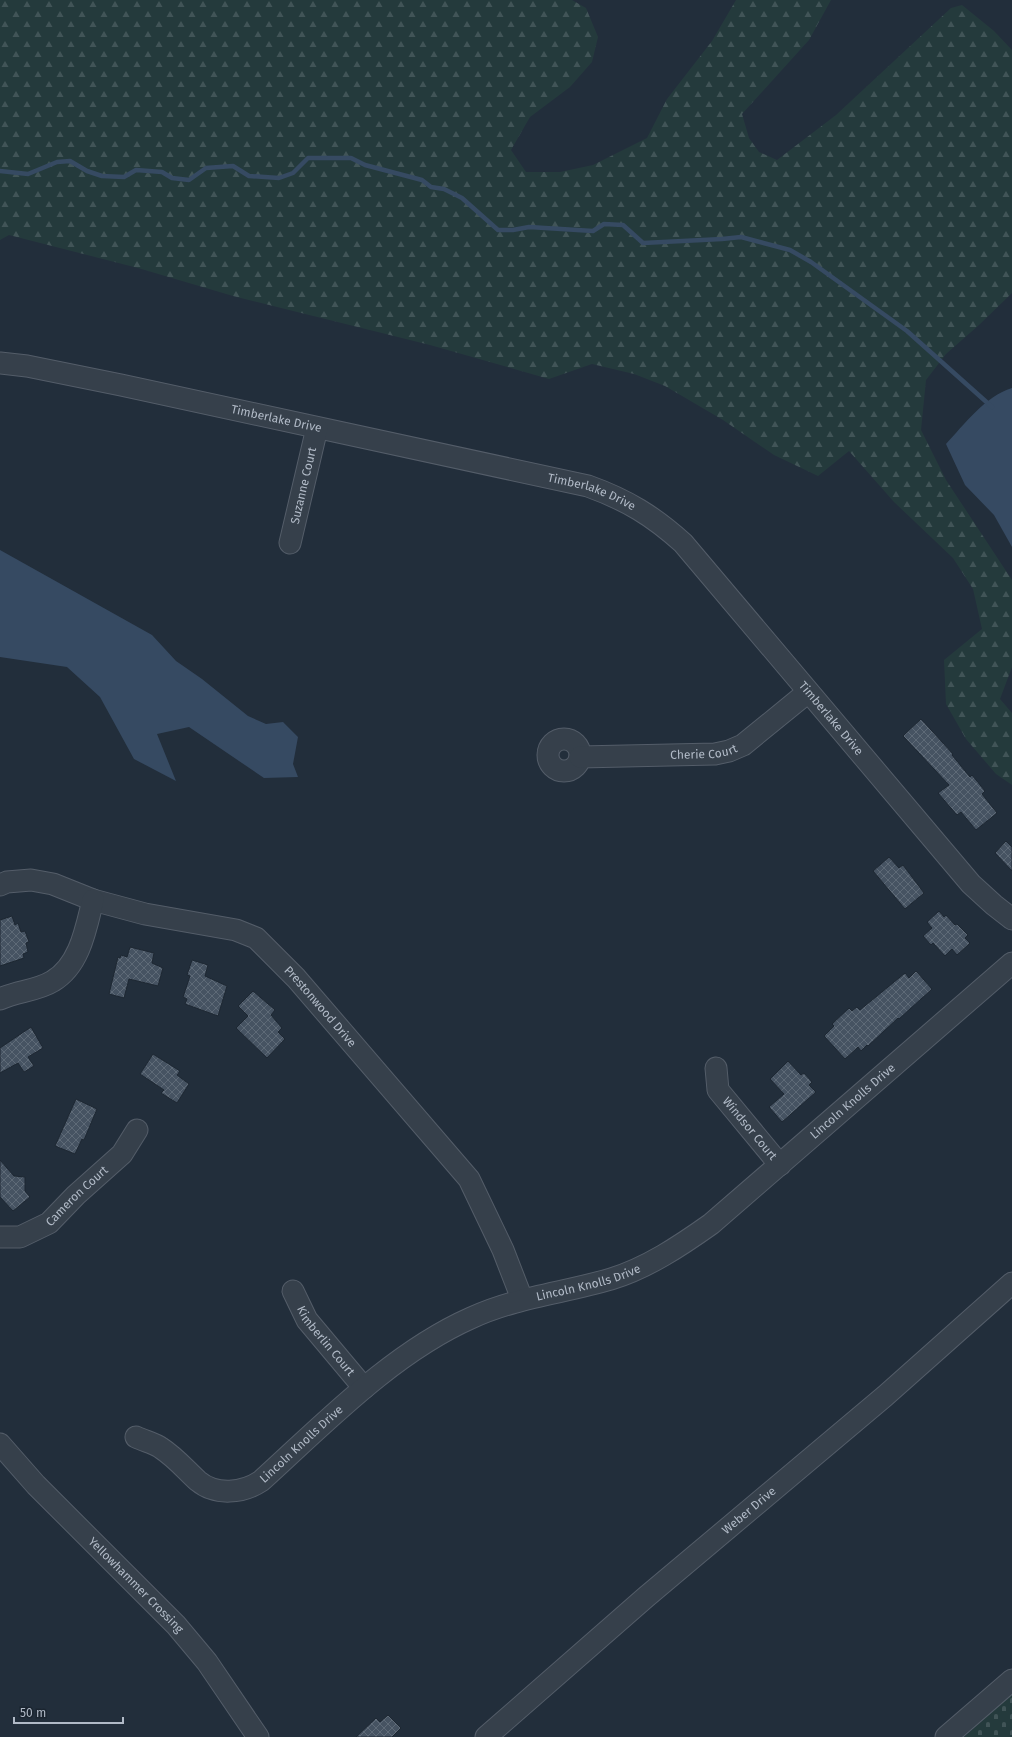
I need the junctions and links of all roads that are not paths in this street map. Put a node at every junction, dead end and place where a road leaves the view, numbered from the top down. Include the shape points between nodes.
1 (0, 363) edge
2 (317, 428) junction
3 (290, 543) dead end
4 (808, 692) junction
5 (580, 757) dead end
6 (0, 885) edge
7 (93, 900) junction
8 (1012, 919) edge
9 (1012, 963) edge
10 (0, 999) edge
11 (716, 1068) dead end
12 (137, 1130) dead end
13 (780, 1165) junction
14 (0, 1237) edge
15 (1012, 1283) edge
16 (293, 1291) dead end
17 (522, 1299) junction
18 (364, 1388) junction
19 (136, 1437) dead end
20 (0, 1444) edge
21 (1012, 1680) edge
22 (258, 1737) edge
23 (486, 1737) edge
24 (946, 1737) edge

1 - 2 street, Timberlake Drive via 113,383
2 - 3 street, Suzanne Court
2 - 4 street, Timberlake Drive via 588,486 635,506 683,543
4 - 5 street, Cherie Court via 743,745 729,751 714,754
4 - 8 street, Timberlake Drive via 971,884
6 - 7 street, Prestonwood Drive via 31,880 53,884
7 - 10 street via 77,954 67,969 53,982 12,993
7 - 17 street, Prestonwood Drive via 145,914 236,930 256,938 296,978 469,1179 503,1250
9 - 13 street, Lincoln Knolls Drive
11 - 13 street, Windsor Court via 718,1090
12 - 14 street, Cameron Court via 122,1154 49,1223 20,1237
13 - 17 street, Lincoln Knolls Drive via 711,1224 680,1246 647,1264 579,1288
15 - 23 street, Weber Drive via 885,1396 646,1597
16 - 18 street, Kimberlin Court via 307,1320
17 - 18 street, Lincoln Knolls Drive via 493,1308 450,1328 402,1358
18 - 19 street, Lincoln Knolls Drive via 250,1489 219,1491 199,1482 161,1448
20 - 22 street, Yellowhammer Crossing via 36,1485 176,1625 207,1662
21 - 24 street

